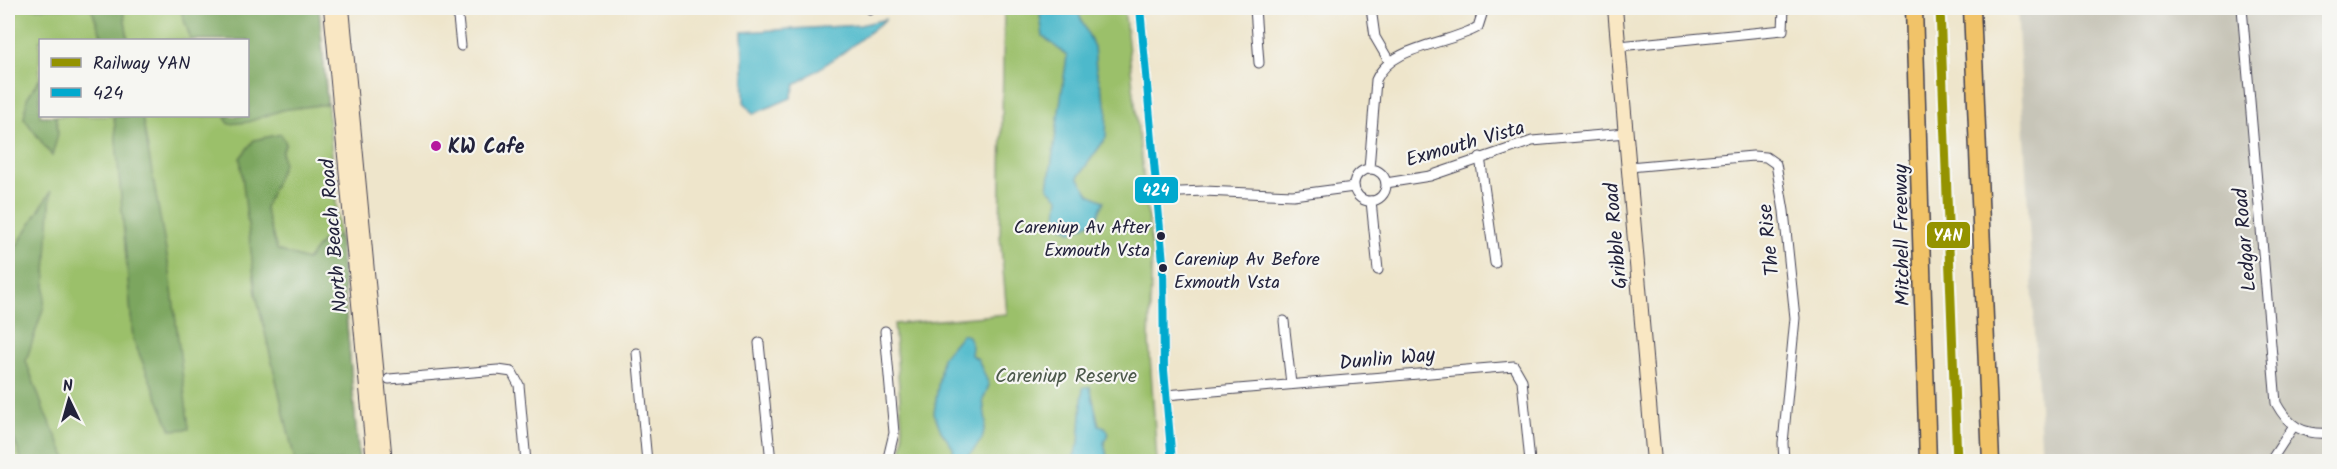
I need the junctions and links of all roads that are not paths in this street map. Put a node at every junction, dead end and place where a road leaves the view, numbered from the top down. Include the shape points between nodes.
1 (331, 8) edge
2 (342, 8) edge
3 (457, 8) edge
4 (1140, 8) edge
5 (1255, 8) edge
6 (1371, 8) edge
7 (1484, 8) edge
8 (1615, 8) edge
9 (1784, 8) edge
10 (1914, 8) edge
11 (1972, 8) edge
12 (2242, 8) edge
13 (461, 46) dead end
14 (1619, 46) junction
15 (1389, 61) junction
16 (1259, 63) dead end
17 (1626, 133) junction
18 (1480, 157) junction
19 (1629, 167) junction
20 (1369, 169) junction
21 (1386, 183) junction
22 (1354, 187) junction
23 (1158, 193) junction
24 (1371, 201) junction
25 (1495, 263) dead end
26 (1377, 270) dead end
27 (1284, 321) dead end
28 (885, 331) dead end
29 (759, 343) dead end
30 (636, 353) dead end
31 (389, 379) dead end
32 (1291, 384) junction
33 (1166, 395) junction
34 (2293, 427) junction
35 (2330, 433) edge
36 (374, 462) edge
37 (385, 462) edge
38 (526, 462) edge
39 (647, 462) edge
40 (771, 462) edge
41 (887, 462) edge
42 (1172, 462) edge
43 (1530, 462) edge
44 (1654, 462) edge
45 (1784, 462) edge
46 (1928, 462) edge
47 (1990, 462) edge
48 (2270, 462) edge

1 - 36 main road, North Beach Road
2 - 37 main road, North Beach Road
3 - 13 street
4 - 23 street
5 - 16 street
6 - 15 street via 1375,37
7 - 15 street via 1478,27 1461,37
8 - 14 main road, Gribble Road
9 - 14 street via 1783,30
10 - 46 highway, Mitchell Freeway
11 - 47 highway
12 - 34 street, Ledgar Road via 2276,403
14 - 17 main road, Gribble Road
15 - 20 street via 1376,80
17 - 18 street, Exmouth Vista via 1532,141
17 - 19 main road, Gribble Road
18 - 21 street, Exmouth Vista via 1430,176
18 - 25 street
19 - 44 main road, Gribble Road
19 - 45 street, The Rise via 1753,156 1766,157 1776,164 1795,318
20 - 21 street via 1380,173
20 - 22 street via 1356,177
21 - 24 street via 1380,197
22 - 23 street via 1293,195 1204,190
22 - 24 street via 1360,198
23 - 33 street via 1165,290
24 - 26 street
27 - 32 street
28 - 41 street via 894,433
29 - 40 street
30 - 39 street
31 - 38 street via 498,370 516,374
32 - 33 street, Dunlin Way
32 - 43 street, Dunlin Way via 1514,366 1522,380
33 - 42 street
34 - 35 street via 2304,432
34 - 48 street

